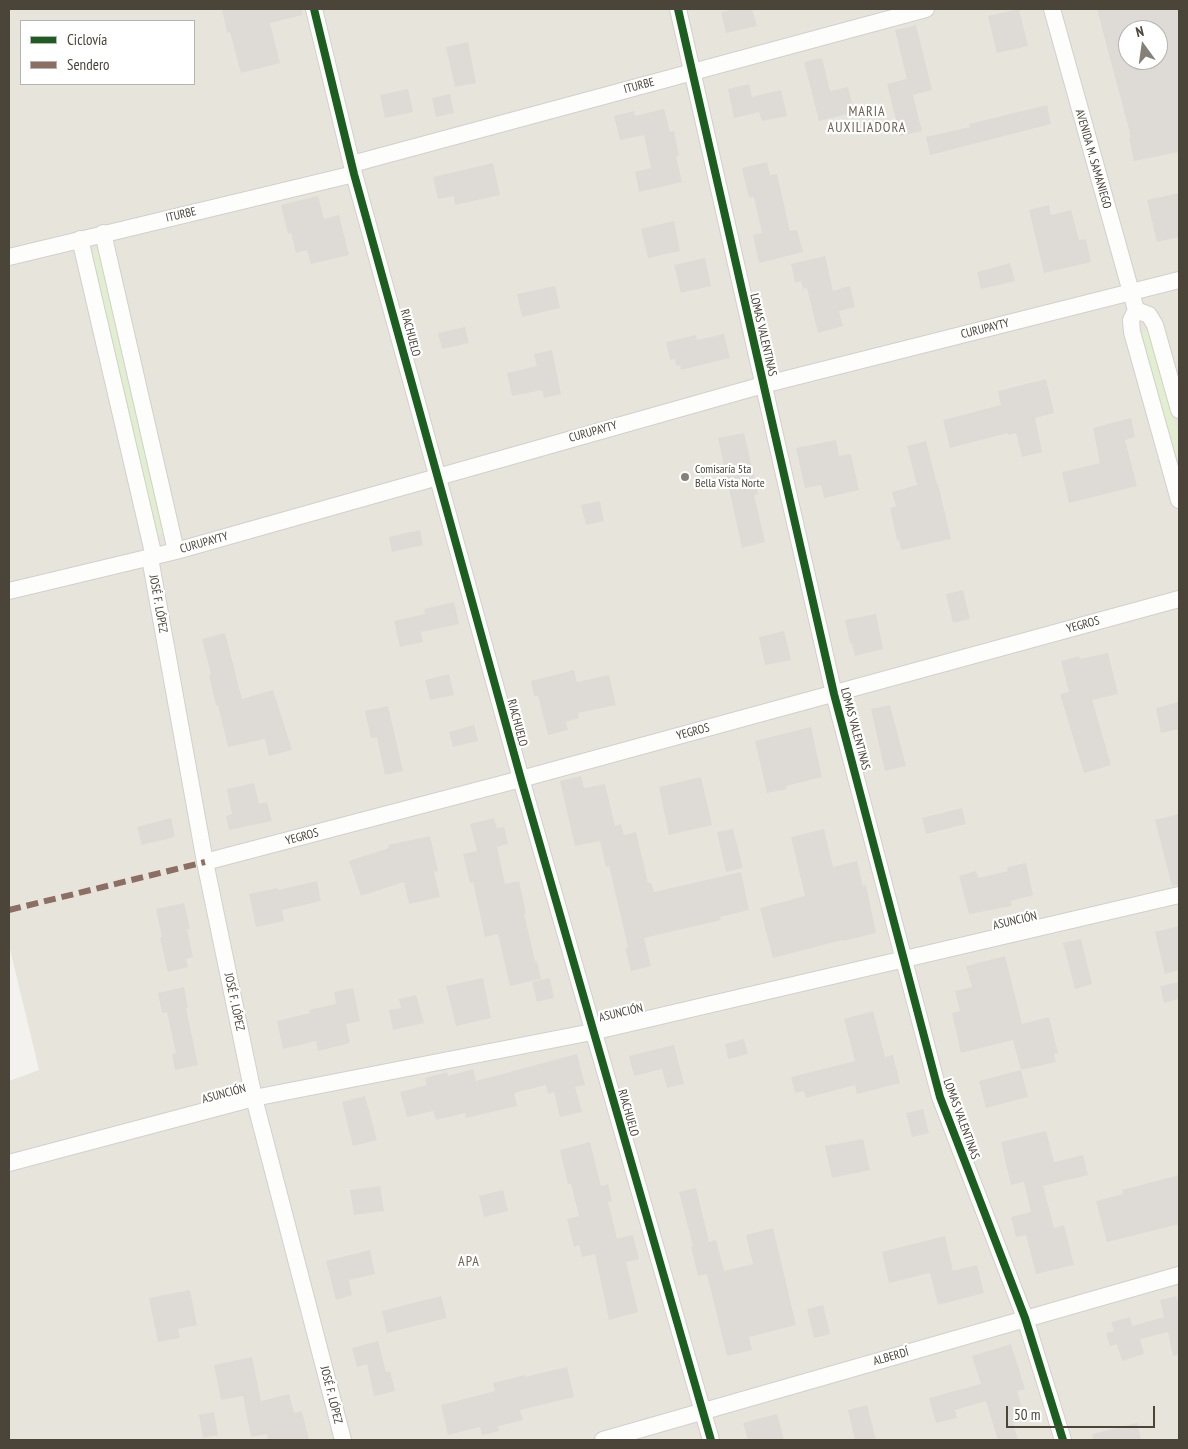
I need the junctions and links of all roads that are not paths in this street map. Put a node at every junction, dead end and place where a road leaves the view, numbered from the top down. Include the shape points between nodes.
1 (314, 9) edge
2 (678, 9) edge
3 (926, 9) edge
4 (1052, 9) edge
5 (692, 72) junction
6 (353, 169) junction
7 (103, 234) junction
8 (80, 239) junction
9 (9, 257) edge
10 (1179, 280) edge
11 (1130, 293) junction
12 (1136, 310) junction
13 (763, 385) junction
14 (1179, 410) edge
15 (438, 476) junction
16 (1179, 500) edge
17 (176, 551) junction
18 (152, 557) junction
19 (9, 591) edge
20 (1179, 599) edge
21 (834, 694) junction
22 (521, 779) junction
23 (205, 862) junction
24 (1179, 895) edge
25 (903, 959) junction
26 (592, 1032) junction
27 (254, 1098) junction
28 (9, 1162) edge
29 (1179, 1275) edge
30 (1025, 1318) junction
31 (703, 1411) junction
32 (343, 1440) edge
33 (603, 1440) edge
34 (711, 1440) edge
35 (1063, 1440) edge

1 - 6 street, RIACHUELO
2 - 5 street, LOMAS VALENTINAS
3 - 5 street, ITURBE
4 - 11 street, AVENIDA M. SAMANIEGO
5 - 6 street, ITURBE
5 - 13 street, LOMAS VALENTINAS
6 - 7 street, ITURBE
6 - 15 street, RIACHUELO
7 - 8 street, ITURBE
7 - 17 street
8 - 9 street, ITURBE
8 - 18 street, JOSÉ F. LÓPEZ
10 - 11 street, CURUPAYTY
11 - 12 street, AVENIDA M. SAMANIEGO
11 - 13 street, CURUPAYTY
12 - 14 street via 1149,315 1155,325
12 - 16 street, AVENIDA M. SAMANIEGO via 1131,320 1132,332
13 - 15 street, CURUPAYTY
13 - 21 street, LOMAS VALENTINAS
15 - 17 street, CURUPAYTY
15 - 22 street, RIACHUELO
17 - 18 street, CURUPAYTY
18 - 19 street, CURUPAYTY
18 - 23 street, JOSÉ F. LÓPEZ
20 - 21 street, YEGROS
21 - 22 street, YEGROS
21 - 25 street, LOMAS VALENTINAS
22 - 23 street, YEGROS
22 - 26 street, RIACHUELO
23 - 27 street, JOSÉ F. LÓPEZ
24 - 25 street, ASUNCIÓN
25 - 26 street, ASUNCIÓN
25 - 30 street, LOMAS VALENTINAS via 940,1097
26 - 27 street, ASUNCIÓN
26 - 31 street, RIACHUELO
27 - 28 street, ASUNCIÓN
27 - 32 street, JOSÉ F. LÓPEZ
29 - 30 street, ALBERDÍ
30 - 31 street, ALBERDÍ
30 - 35 street, LOMAS VALENTINAS
31 - 33 street, ALBERDÍ
31 - 34 street, RIACHUELO

